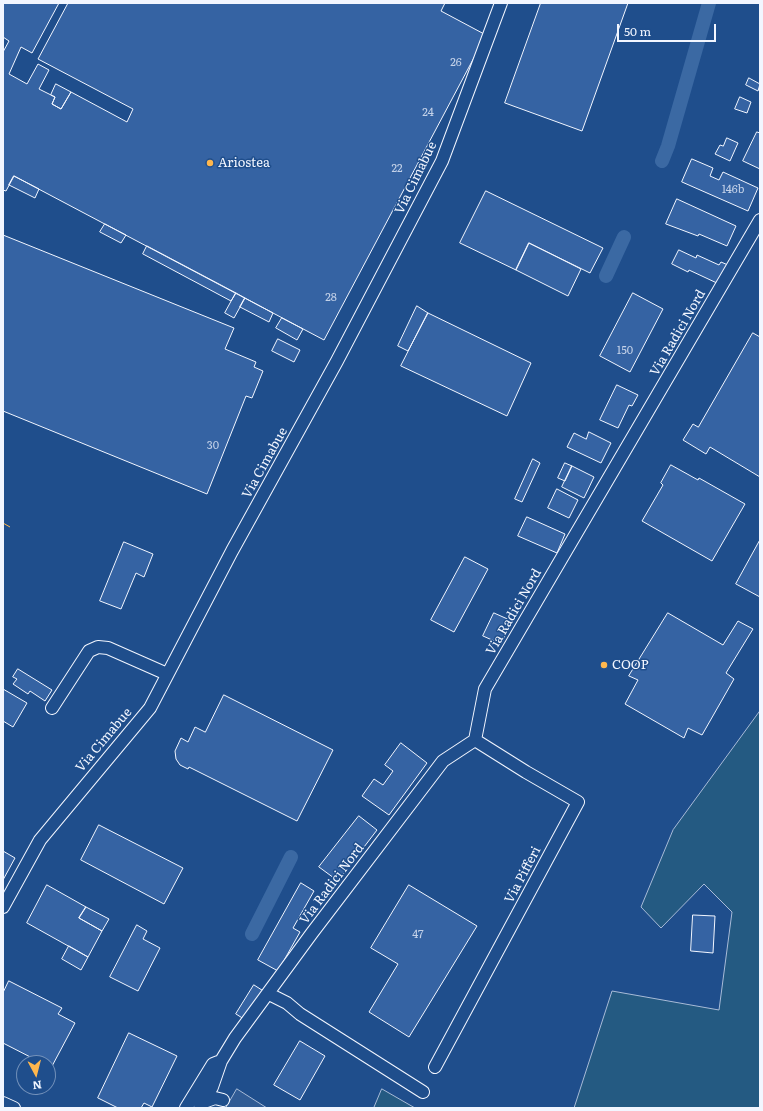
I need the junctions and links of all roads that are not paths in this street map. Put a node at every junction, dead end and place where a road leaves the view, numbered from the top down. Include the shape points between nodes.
1 (501, 3) edge
2 (760, 220) edge
3 (167, 674) junction
4 (52, 708) dead end
5 (475, 740) junction
6 (3, 907) edge
7 (268, 994) junction
8 (221, 1061) junction
9 (435, 1067) dead end
10 (215, 1078) junction
11 (423, 1092) dead end
12 (3, 1102) edge
13 (202, 1105) edge
14 (14, 1108) edge
15 (186, 1108) edge
16 (190, 1108) edge

1 - 3 street, Via Cimabue via 442,161 337,362
2 - 5 street, Via Radici Nord via 485,689
3 - 4 street via 108,648 98,647 88,651
3 - 6 street, Via Cimabue via 150,708 40,840
5 - 7 street, Via Radici Nord via 443,761
5 - 9 street, Via Pifferi via 578,802
7 - 8 street, Via Radici Nord
7 - 11 street via 287,1003 300,1014
8 - 10 street, Via Radici Nord
8 - 15 street, Via Radici Nord via 213,1064
10 - 13 street, Via Radici Nord
10 - 13 street via 218,1094 223,1100 215,1098
12 - 14 street
13 - 16 street

